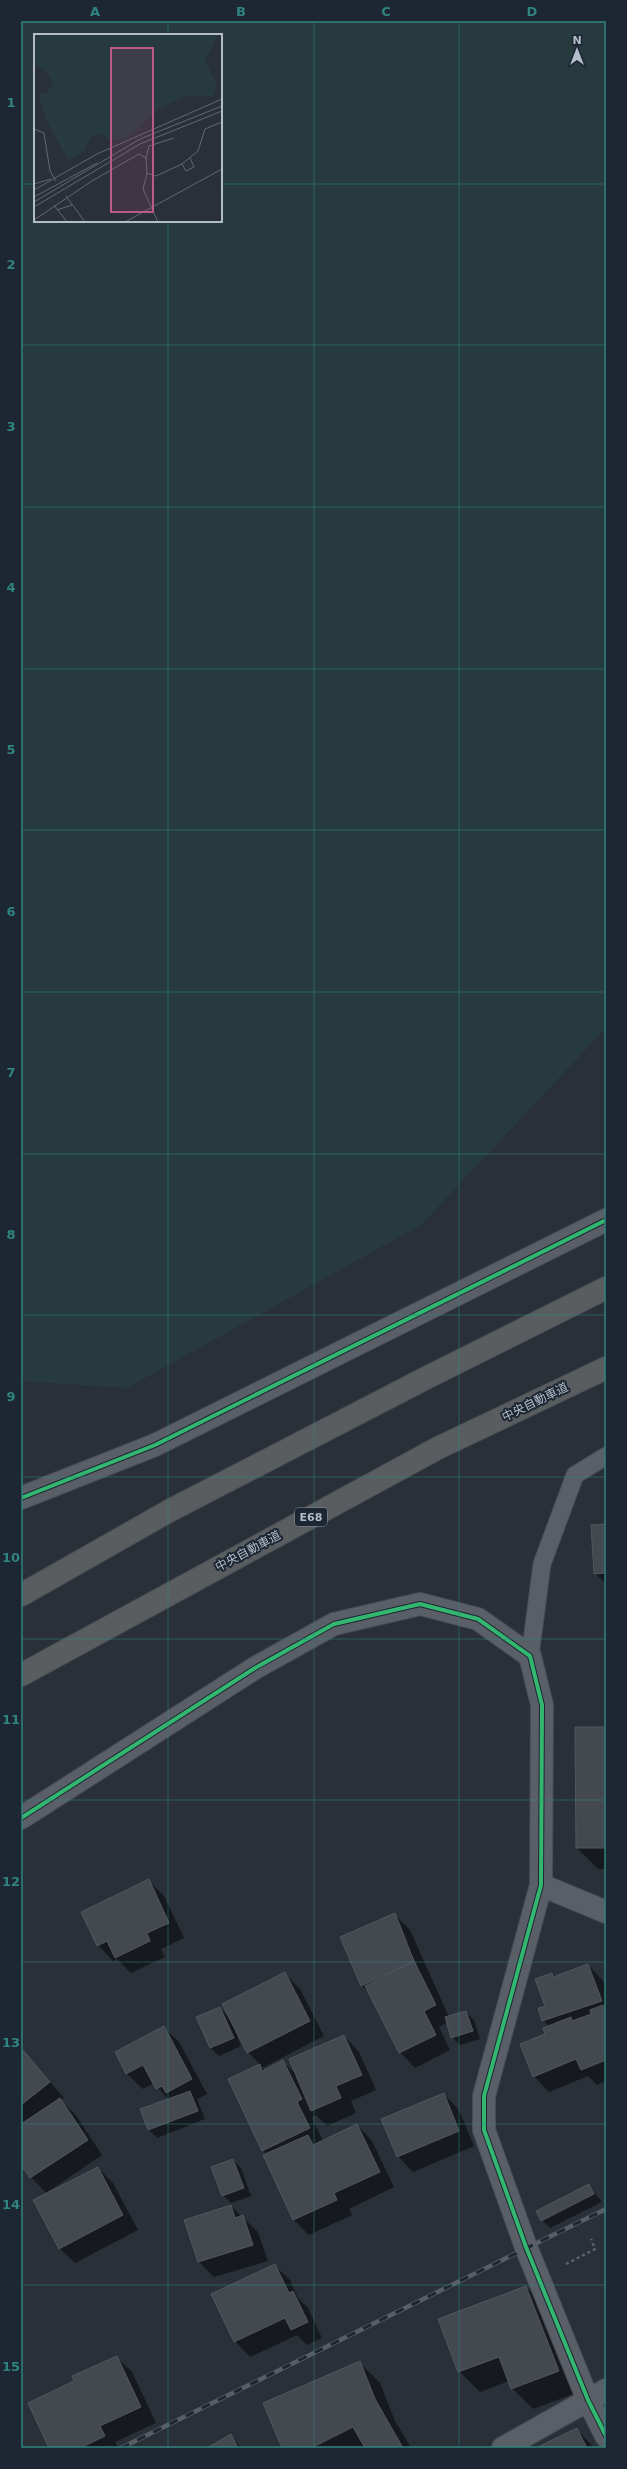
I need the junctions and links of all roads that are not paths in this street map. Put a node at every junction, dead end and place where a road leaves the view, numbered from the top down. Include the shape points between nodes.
1 (606, 1220) edge
2 (606, 1288) edge
3 (606, 1368) edge
4 (606, 1456) edge
5 (21, 1498) edge
6 (21, 1595) edge
7 (530, 1656) junction
8 (21, 1675) edge
9 (21, 1818) edge
10 (541, 1886) junction
11 (606, 1912) edge
12 (597, 2395) edge
13 (606, 2436) edge
14 (503, 2448) edge

1 - 5 street via 155,1445
2 - 6 highway via 169,1511
3 - 8 highway, 中央自動車道 / E68 via 438,1448
4 - 7 lane via 575,1475 542,1564
7 - 9 street via 478,1619 420,1604 334,1624 255,1668
7 - 10 street via 542,1705
10 - 11 street
10 - 12 street via 484,2096 484,2130 539,2278
12 - 13 street
12 - 14 street

